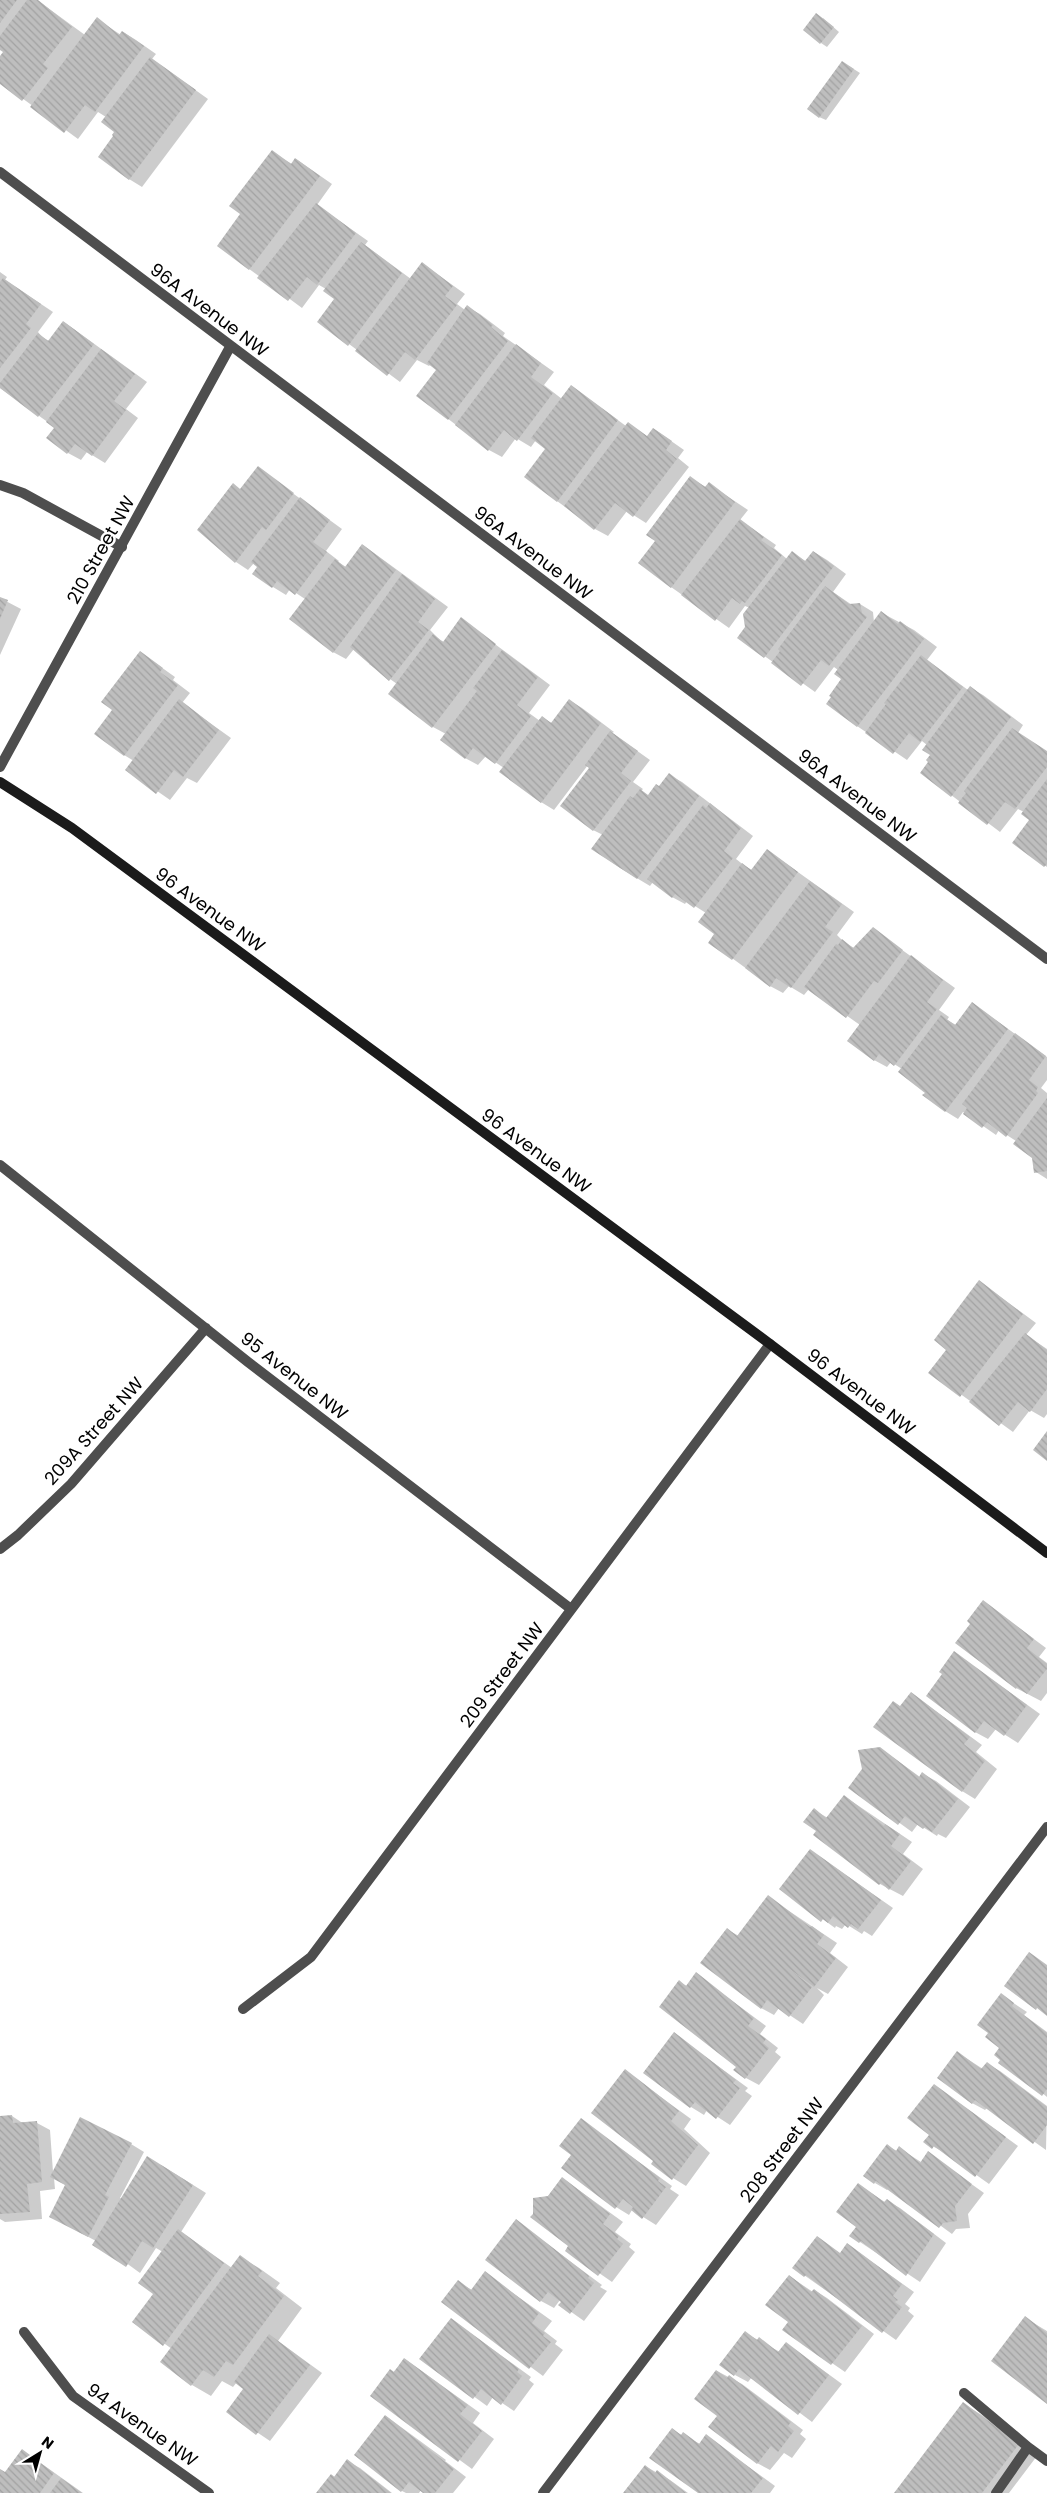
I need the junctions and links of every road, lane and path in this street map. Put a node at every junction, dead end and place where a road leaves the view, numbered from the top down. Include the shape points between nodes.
1 (0, 172) edge
2 (230, 347) junction
3 (0, 485) edge
4 (122, 547) junction
5 (0, 767) edge
6 (0, 782) edge
7 (1047, 959) edge
8 (0, 1165) edge
9 (206, 1328) junction
10 (770, 1344) junction
11 (0, 1549) edge
12 (1047, 1553) edge
13 (571, 1609) junction
14 (1047, 1827) edge
15 (243, 2009) dead end
16 (24, 2332) dead end
17 (964, 2393) dead end
18 (1028, 2448) junction
19 (1047, 2461) edge
20 (209, 2493) edge
21 (543, 2493) edge
22 (996, 2493) edge

1 - 2 street, 96A Avenue NW
2 - 4 street, 210 Street NW
2 - 7 street, 96A Avenue NW
3 - 4 street via 23,493
4 - 5 street, 210 Street NW
6 - 10 street, 96 Avenue NW via 72,828
8 - 9 street, 95 Avenue NW
9 - 11 street, 209A Street NW via 71,1484
9 - 13 street, 95 Avenue NW
10 - 12 street, 96 Avenue NW
10 - 13 street, 209 Street NW
13 - 15 street, 209 Street NW via 312,1956
14 - 21 street, 208 Street NW
16 - 20 street, 94 Avenue NW via 73,2396
17 - 18 street
18 - 19 street
18 - 22 street

